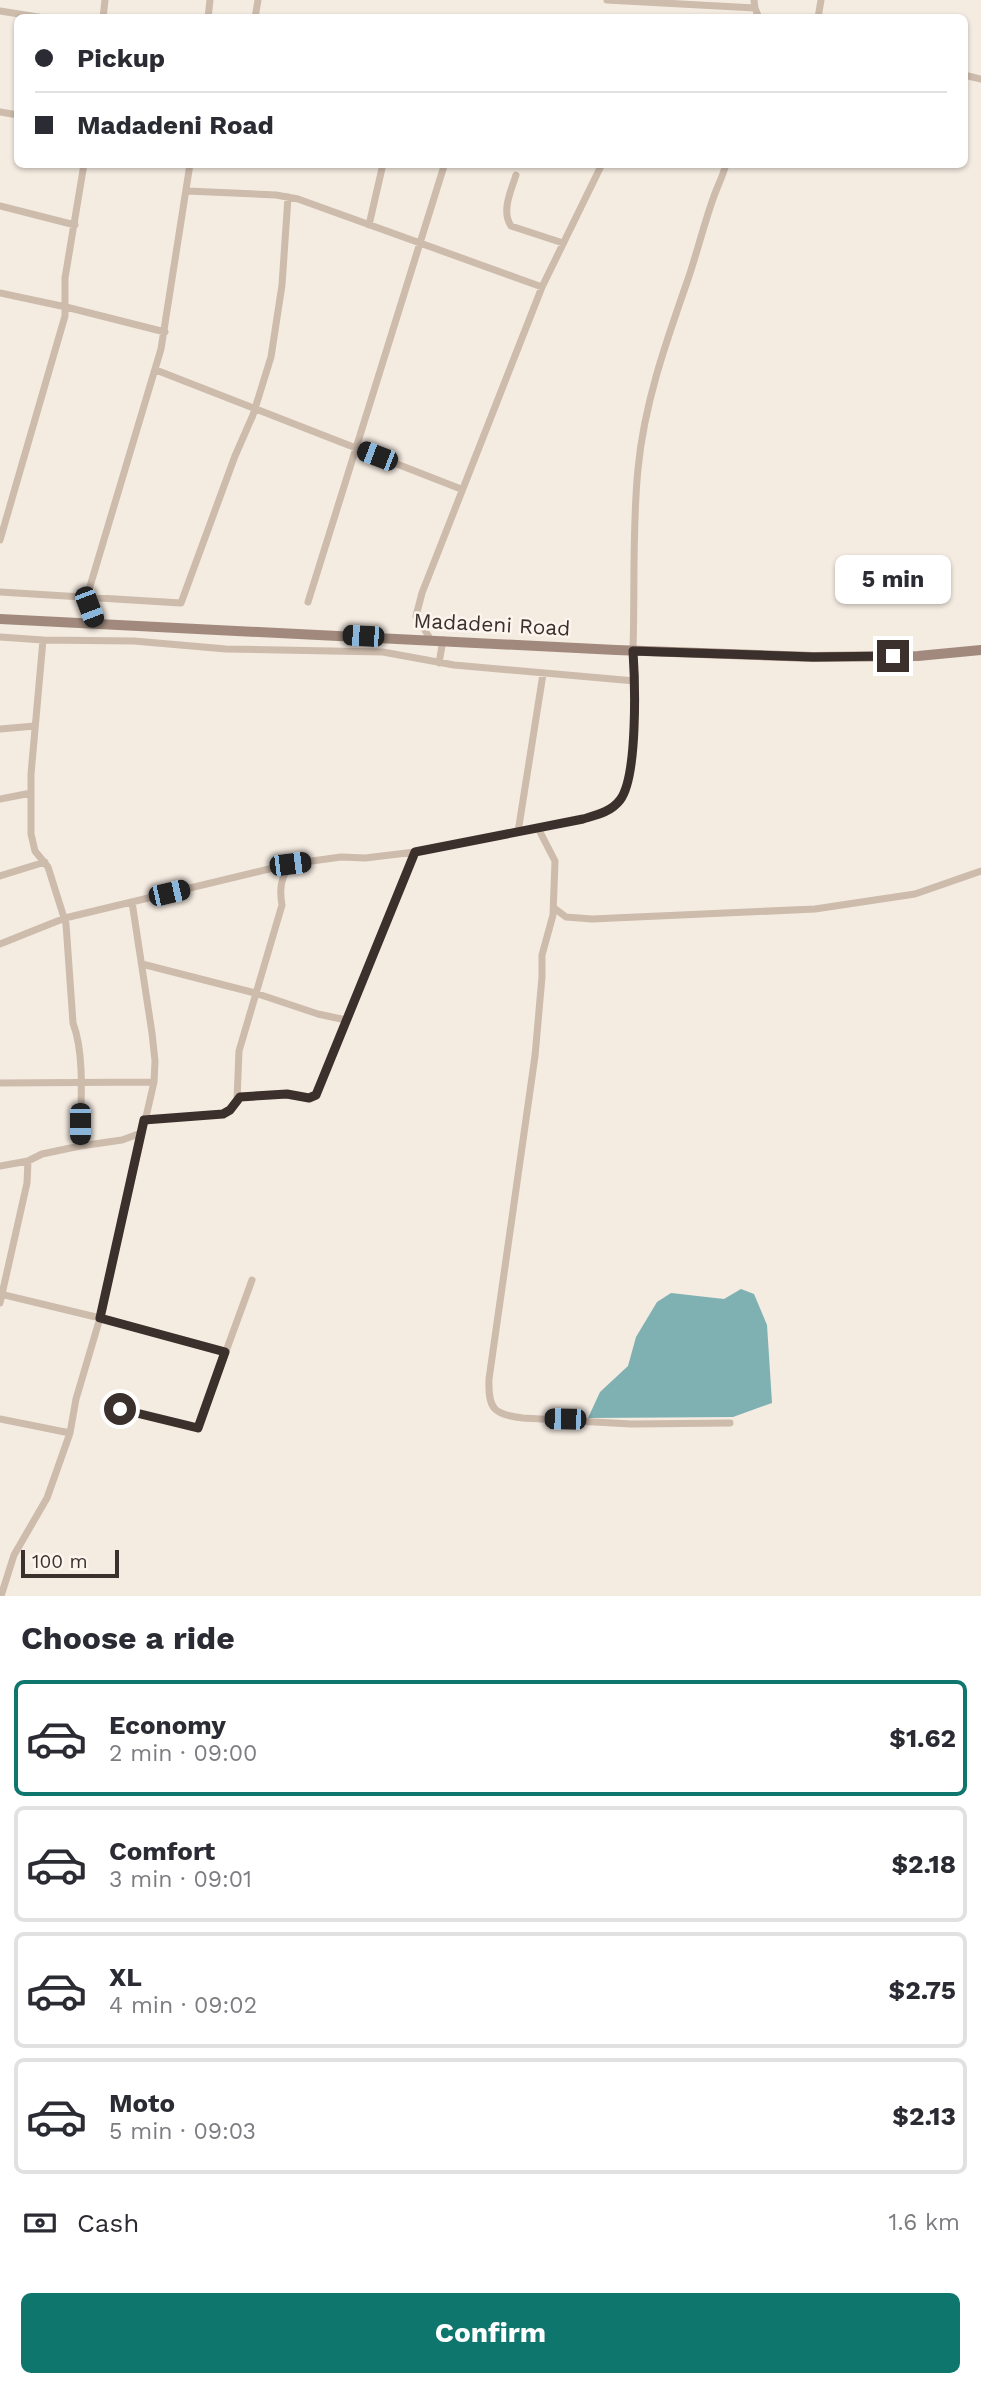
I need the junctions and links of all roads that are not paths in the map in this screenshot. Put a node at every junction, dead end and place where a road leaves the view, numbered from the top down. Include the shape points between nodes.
1 (607, 0) edge
2 (661, 2) edge
3 (754, 4) edge
4 (0, 11) edge
5 (19, 14) edge
6 (83, 168) edge
7 (190, 168) edge
8 (382, 168) edge
9 (443, 168) edge
10 (600, 168) edge
11 (725, 168) edge
12 (516, 175) dead end
13 (187, 191) junction
14 (288, 197) junction
15 (0, 206) edge
16 (75, 225) junction
17 (369, 225) junction
18 (419, 243) junction
19 (563, 243) junction
20 (541, 287) junction
21 (0, 293) edge
22 (66, 307) junction
23 (165, 332) junction
24 (156, 370) junction
25 (255, 407) junction
26 (356, 447) junction
27 (461, 489) junction
28 (0, 540) edge
29 (0, 592) edge
30 (87, 597) junction
31 (308, 602) dead end
32 (0, 619) edge
33 (96, 624) junction
34 (0, 637) edge
35 (43, 640) junction
36 (431, 640) junction
37 (443, 640) junction
38 (981, 650) edge
39 (633, 651) junction
40 (439, 663) junction
41 (542, 674) junction
42 (635, 681) junction
43 (35, 726) junction
44 (0, 729) edge
45 (31, 793) junction
46 (0, 799) edge
47 (538, 828) junction
48 (518, 832) junction
49 (415, 852) junction
50 (45, 862) junction
51 (290, 864) junction
52 (981, 872) edge
53 (0, 876) edge
54 (132, 902) junction
55 (554, 908) junction
56 (65, 918) junction
57 (0, 944) edge
58 (142, 964) junction
59 (255, 993) junction
60 (346, 1020) junction
61 (80, 1082) junction
62 (154, 1082) junction
63 (0, 1083) edge
64 (237, 1100) junction
65 (144, 1120) junction
66 (141, 1133) junction
67 (80, 1146) junction
68 (28, 1161) junction
69 (0, 1166) edge
70 (252, 1280) dead end
71 (1, 1294) edge
72 (0, 1303) edge
73 (100, 1318) junction
74 (225, 1352) junction
75 (120, 1409) dead end
76 (0, 1419) edge
77 (730, 1423) dead end
78 (70, 1433) junction
79 (1, 1596) edge

1 - 2 street
2 - 3 street
4 - 5 street
6 - 16 street
7 - 13 street
8 - 17 street
9 - 18 street
10 - 19 street
11 - 39 street via 644,424 634,541
12 - 19 street via 506,212 508,222
13 - 14 street
13 - 23 street
14 - 17 street
14 - 25 street via 274,340
15 - 16 street
16 - 22 street via 64,287
17 - 18 street
18 - 20 street
18 - 26 street
19 - 20 street
20 - 27 street
21 - 22 street
22 - 23 street
22 - 28 street
23 - 24 street
24 - 25 street
24 - 30 street
25 - 26 street
25 - 30 street via 181,603
26 - 27 street
26 - 31 street
27 - 36 street via 417,610 417,620
29 - 30 street
30 - 33 street
32 - 33 street, Madadeni Road
33 - 36 street, Madadeni Road
34 - 35 street
35 - 40 street via 383,652
35 - 43 street
36 - 37 street, Madadeni Road
37 - 39 street, Madadeni Road
37 - 40 street
38 - 39 street, Madadeni Road via 813,657
39 - 42 street
40 - 41 street
41 - 42 street
41 - 48 street
42 - 47 street via 631,755 623,797 603,813
43 - 44 street
43 - 45 street
45 - 46 street
45 - 50 street via 33,845
47 - 48 street
47 - 55 street via 555,861
48 - 49 street
49 - 51 street
49 - 60 street
50 - 53 street
50 - 56 street
51 - 54 street
51 - 59 street via 282,877 282,905
52 - 55 street via 915,894 787,911 592,919 566,917
54 - 56 street
54 - 58 street
55 - 77 street via 542,955 534,1056 489,1379 491,1404 506,1417 631,1424
56 - 57 street
56 - 61 street
58 - 59 street
58 - 62 street
59 - 60 street
59 - 64 street via 239,1051
60 - 64 street via 313,1097 247,1095
61 - 62 street
61 - 63 street
61 - 67 street
62 - 65 street
64 - 65 street via 223,1114
65 - 66 street
66 - 67 street
66 - 73 street
67 - 68 street
68 - 69 street
68 - 71 street
70 - 74 street
71 - 72 street
71 - 73 street
73 - 74 street
73 - 78 street
74 - 75 street via 198,1428
76 - 78 street
78 - 79 street via 52,1488 14,1555

